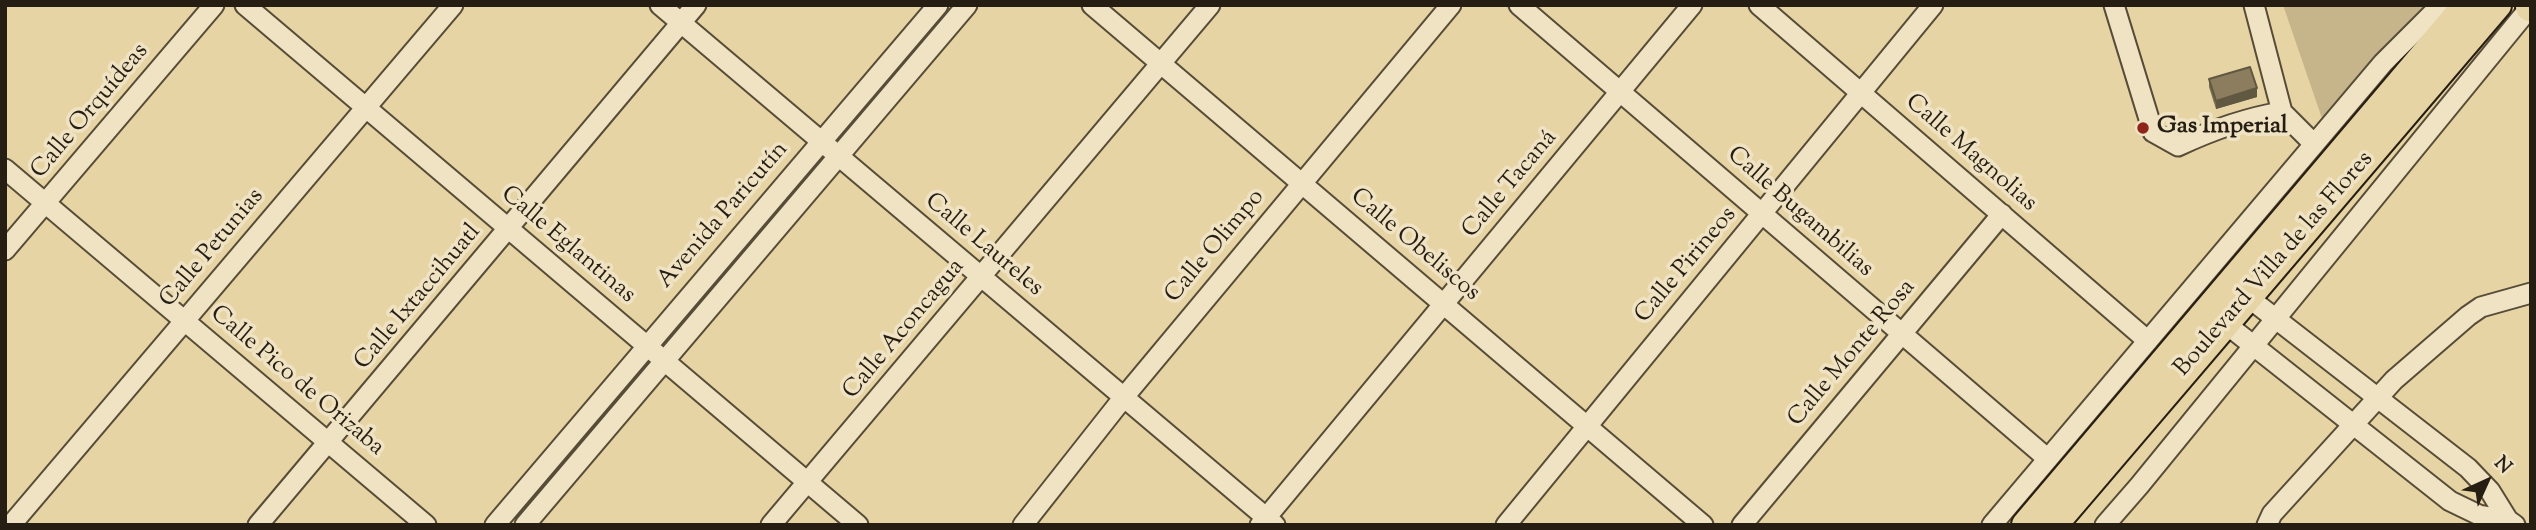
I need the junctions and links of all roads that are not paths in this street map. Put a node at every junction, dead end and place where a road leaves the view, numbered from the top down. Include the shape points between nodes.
1 (214, 5) edge
2 (245, 5) edge
3 (453, 5) edge
4 (660, 5) edge
5 (696, 5) edge
6 (938, 5) edge
7 (967, 5) edge
8 (1092, 5) edge
9 (1210, 5) edge
10 (1451, 5) edge
11 (1519, 5) edge
12 (1692, 5) edge
13 (1759, 5) edge
14 (1933, 5) edge
15 (2113, 5) edge
16 (2254, 5) edge
17 (2441, 5) edge
18 (2467, 5) edge
19 (2497, 5) edge
20 (2530, 6) edge
21 (681, 23) junction
22 (1161, 64) junction
23 (1620, 92) junction
24 (1861, 93) junction
25 (366, 108) junction
26 (2282, 112) junction
27 (821, 141) junction
28 (2314, 144) junction
29 (838, 156) junction
30 (5, 169) edge
31 (1302, 183) junction
32 (45, 203) junction
33 (1762, 214) junction
34 (2002, 214) junction
35 (509, 229) junction
36 (5, 250) edge
37 (982, 278) junction
38 (2239, 290) junction
39 (2531, 293) edge
40 (1443, 304) junction
41 (2217, 316) junction
42 (2275, 320) junction
43 (185, 321) junction
44 (1902, 333) junction
45 (2148, 341) junction
46 (646, 345) junction
47 (2253, 346) junction
48 (663, 360) junction
49 (1124, 397) junction
50 (2377, 398) junction
51 (2353, 425) junction
52 (1587, 426) junction
53 (328, 442) junction
54 (2048, 459) junction
55 (807, 482) junction
56 (1267, 522) edge
57 (2511, 522) edge
58 (8, 524) edge
59 (258, 525) edge
60 (426, 525) edge
61 (495, 525) edge
62 (525, 525) edge
63 (771, 525) edge
64 (858, 525) edge
65 (1023, 525) edge
66 (1506, 525) edge
67 (1703, 525) edge
68 (1742, 525) edge
69 (1992, 525) edge
70 (2026, 525) edge
71 (2053, 525) edge
72 (2105, 525) edge
73 (2267, 525) edge

1 - 32 street, Calle Orquídeas
2 - 25 street, Calle Eglantinas
3 - 25 street, Calle Petunias
4 - 21 street, Calle Laureles
5 - 21 street, Calle Ixtaccihuatl
6 - 27 street, Avenida Paricutín
7 - 29 street, Avenida Paricutín
8 - 22 street, Calle Obeliscos
9 - 22 street, Calle Aconcagua
10 - 31 street, Calle Olimpo
11 - 23 street, Calle Bugambilias
12 - 23 street, Calle Tacaná
13 - 24 street, Calle Magnolias
14 - 24 street, Calle Pirineos
15 - 26 street via 2153,132 2178,146 2254,116
16 - 26 street
17 - 28 street via 2383,63
18 - 38 highway, Boulevard Villa de las Flores
19 - 38 highway, Boulevard Villa de las Flores
20 - 42 street
21 - 27 street, Calle Laureles
21 - 35 street, Calle Ixtaccihuatl
22 - 31 street, Calle Obeliscos
22 - 37 street, Calle Aconcagua
23 - 33 street, Calle Bugambilias
23 - 40 street, Calle Tacaná
24 - 33 street, Calle Pirineos
24 - 34 street, Calle Magnolias
25 - 35 street, Calle Eglantinas
25 - 43 street, Calle Petunias
26 - 28 street
27 - 29 street, Calle Laureles
27 - 46 street, Avenida Paricutín
28 - 45 street
29 - 37 street, Calle Laureles
29 - 48 street, Avenida Paricutín
30 - 32 street, Calle Pico de Orizaba
31 - 40 street, Calle Obeliscos
31 - 49 street, Calle Olimpo
32 - 36 street, Calle Orquídeas
32 - 43 street, Calle Pico de Orizaba
33 - 44 street, Calle Bugambilias
33 - 52 street, Calle Pirineos
34 - 44 street, Calle Monte Rosa
34 - 45 street, Calle Magnolias
35 - 46 street, Calle Eglantinas
35 - 53 street, Calle Ixtaccihuatl
37 - 49 street, Calle Laureles
37 - 55 street, Calle Aconcagua
38 - 41 highway, Boulevard Villa de las Flores
38 - 42 street
39 - 50 street via 2481,307
40 - 52 street, Calle Obeliscos
40 - 56 street, Calle Tacaná
41 - 47 street
41 - 70 highway, Boulevard Villa de las Flores
41 - 71 highway, Boulevard Villa de las Flores
42 - 47 street
42 - 50 street
43 - 53 street, Calle Pico de Orizaba
43 - 58 street, Calle Petunias
44 - 54 street, Calle Bugambilias
44 - 68 street, Calle Monte Rosa
45 - 54 street
46 - 48 street, Calle Eglantinas
46 - 61 street, Avenida Paricutín
47 - 51 street
47 - 72 street
48 - 55 street, Calle Eglantinas
48 - 62 street, Avenida Paricutín
49 - 56 street, Calle Laureles
49 - 65 street, Calle Olimpo
50 - 51 street
50 - 57 street via 2468,468
51 - 57 street via 2450,501 2479,515
51 - 73 street
52 - 66 street, Calle Pirineos
52 - 67 street, Calle Obeliscos
53 - 59 street, Calle Ixtaccihuatl
53 - 60 street, Calle Pico de Orizaba
54 - 69 street
55 - 63 street, Calle Aconcagua
55 - 64 street, Calle Eglantinas

